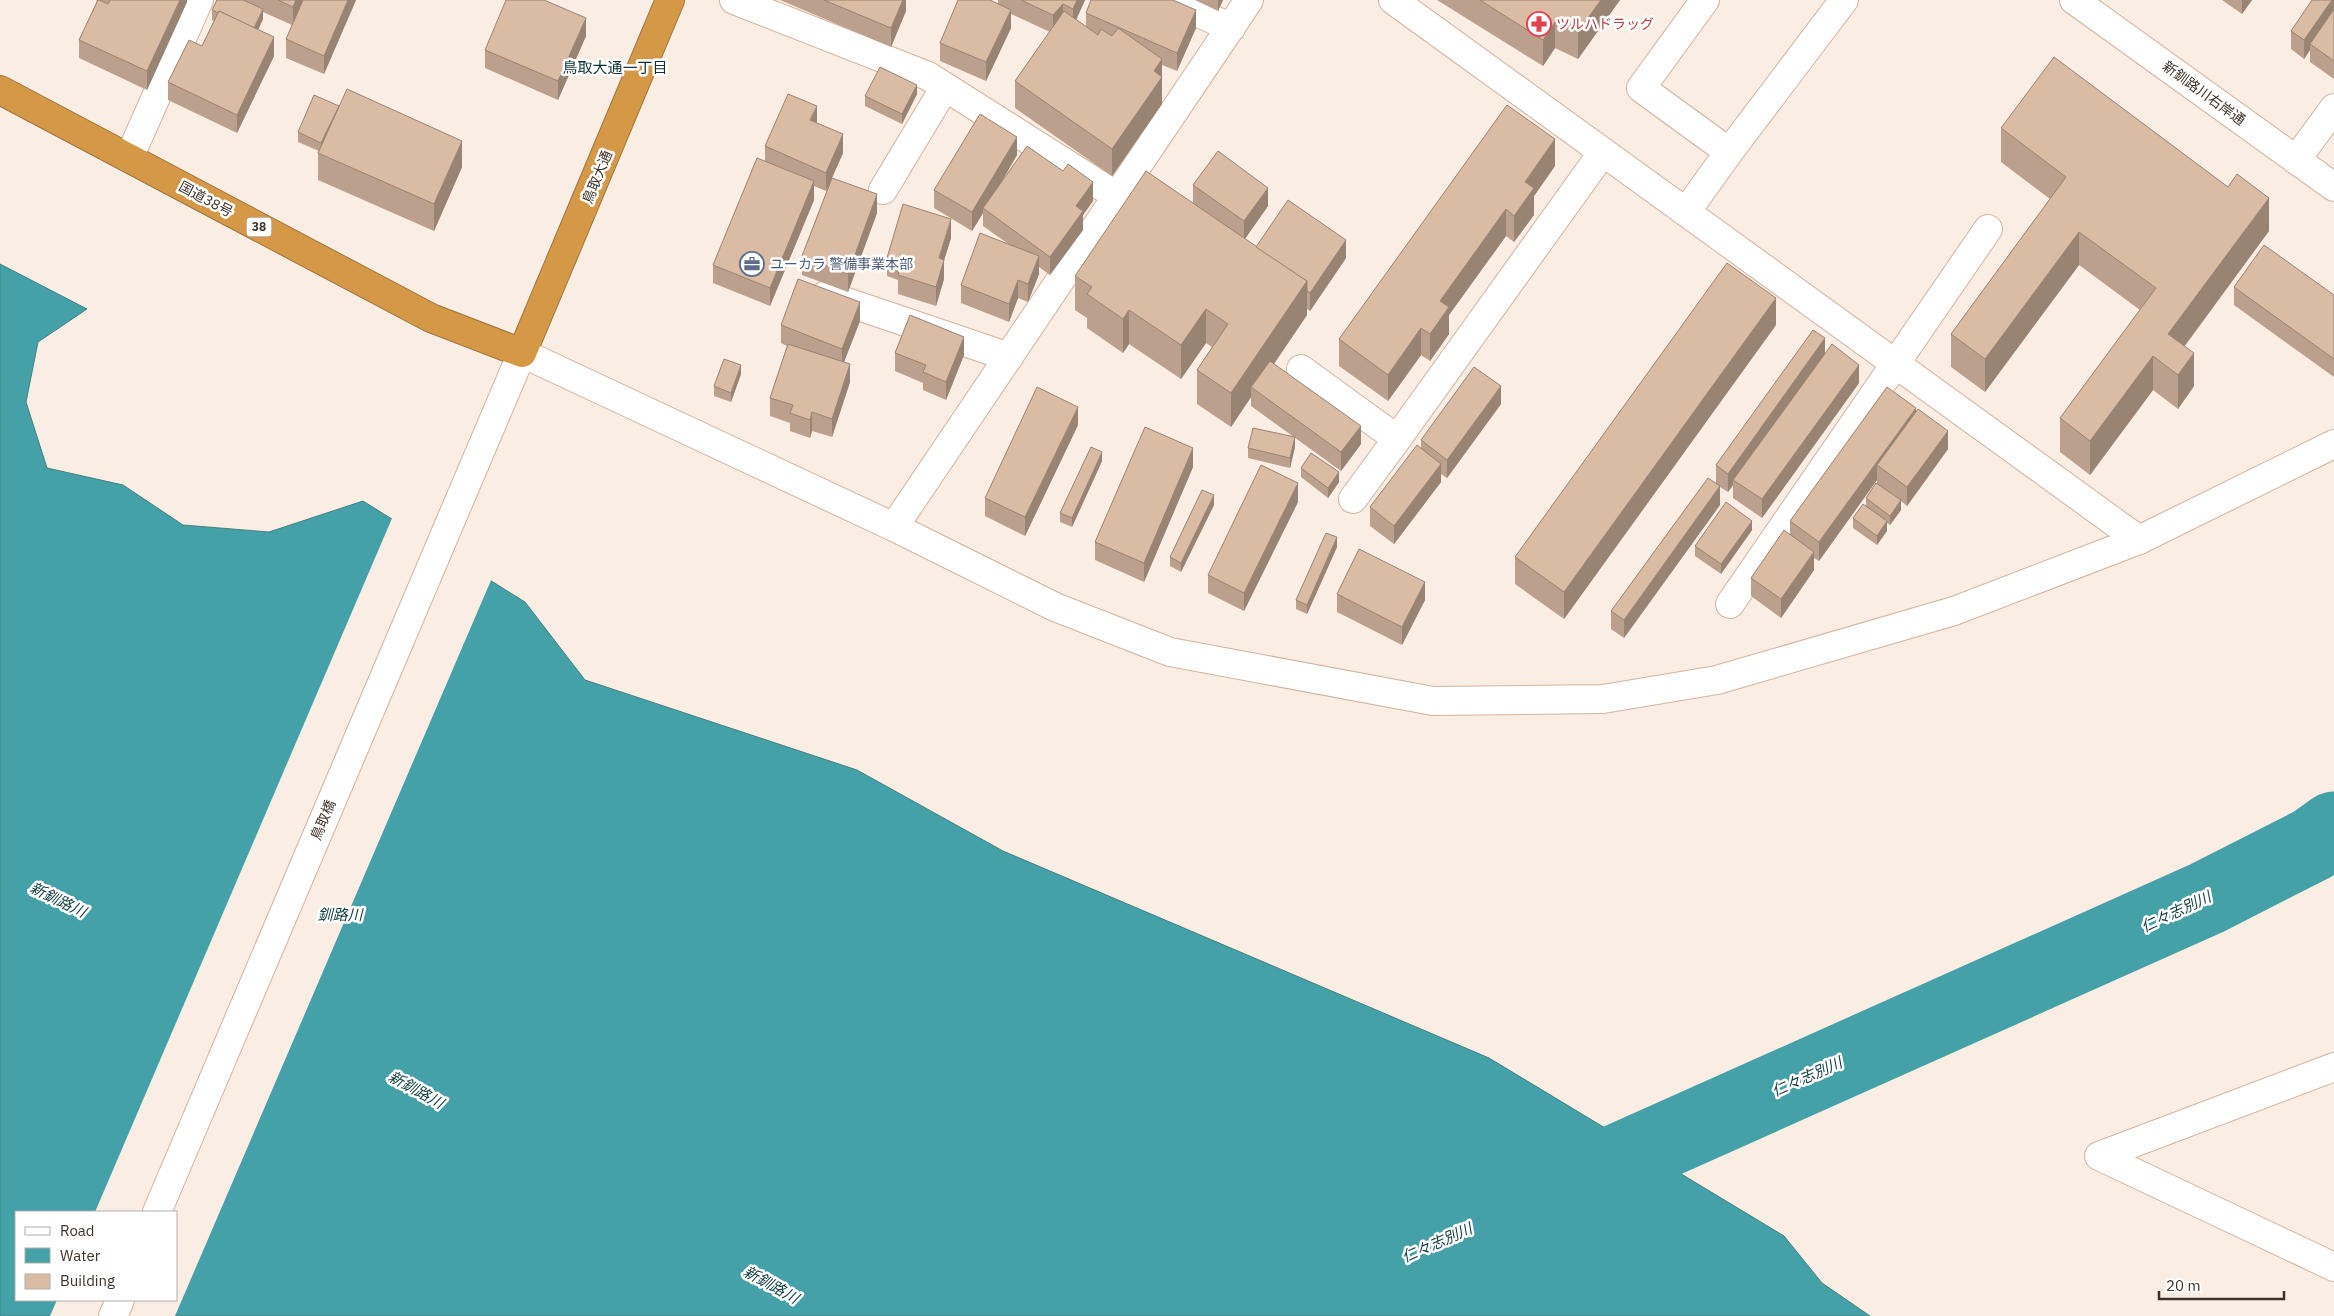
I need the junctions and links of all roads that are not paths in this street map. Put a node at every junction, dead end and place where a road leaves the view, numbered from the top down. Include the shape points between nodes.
1 (199, 0) edge
2 (670, 0) edge
3 (734, 0) edge
4 (1172, 0) edge
5 (1249, 0) edge
6 (1393, 0) edge
7 (1705, 0) edge
8 (1844, 0) edge
9 (2074, 0) edge
10 (1231, 28) junction
11 (945, 87) junction
12 (0, 90) edge
13 (2334, 108) edge
14 (1603, 152) junction
15 (1729, 152) junction
16 (129, 158) junction
17 (2296, 160) junction
18 (2334, 187) edge
19 (883, 190) dead end
20 (1117, 196) junction
21 (1686, 212) junction
22 (1988, 228) dead end
23 (817, 292) edge
24 (522, 353) junction
25 (1009, 357) junction
26 (1894, 363) junction
27 (1301, 369) dead end
28 (1397, 439) junction
29 (2334, 444) edge
30 (1353, 499) dead end
31 (894, 527) junction
32 (2139, 540) junction
33 (1730, 604) dead end
34 (2334, 1066) edge
35 (157, 1211) edge
36 (2334, 1268) edge
37 (120, 1301) edge
38 (113, 1316) edge

1 - 16 street
2 - 24 highway, 鳥取大通
3 - 11 street via 928,76
4 - 10 street
5 - 10 street
6 - 14 street
7 - 15 street via 1641,88
8 - 15 street
9 - 17 street, 新釧路川右岸通
10 - 20 street
11 - 19 street
11 - 20 street
12 - 16 highway, 国道38号 / 38
13 - 17 street
14 - 21 street
14 - 28 street
15 - 21 street
16 - 24 highway, 国道38号 / 38 via 431,318
17 - 18 street, 新釧路川右岸通
20 - 25 street
21 - 26 street
22 - 26 street
23 - 25 street
24 - 31 street
24 - 35 street, 鳥取橋
25 - 31 street
26 - 32 street
26 - 33 street
27 - 28 street
28 - 30 street
29 - 32 street
31 - 32 street via 1055,607 1170,652 1433,701 1603,698 1717,680 1954,611
34 - 36 street via 2099,1156
37 - 38 street

